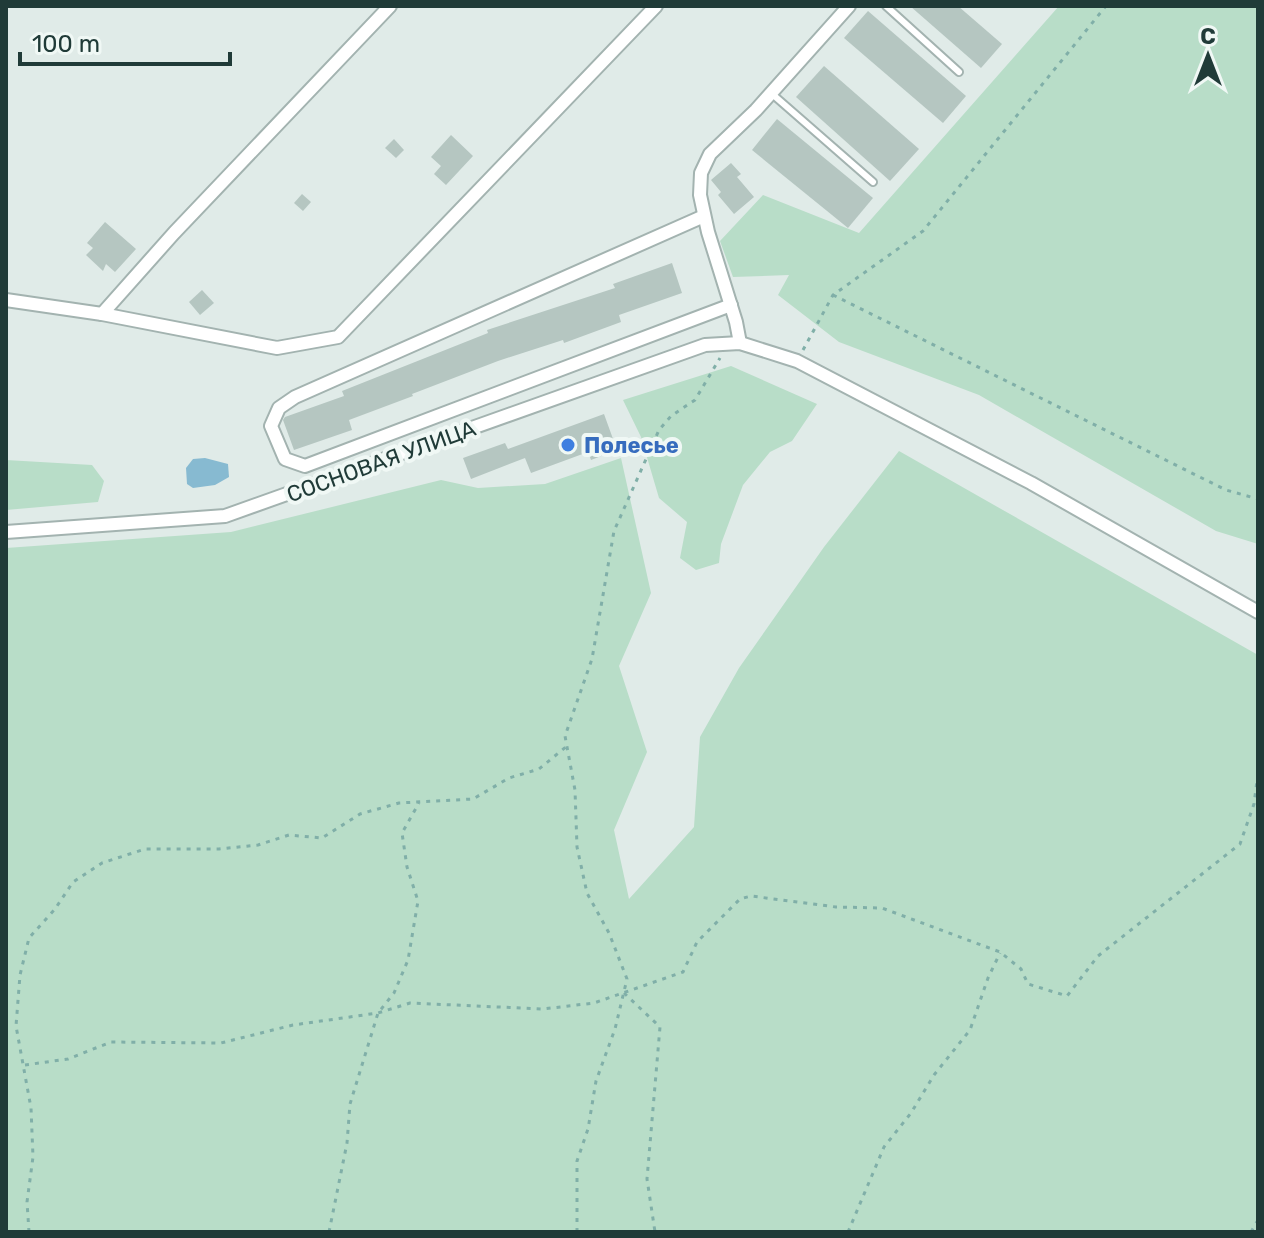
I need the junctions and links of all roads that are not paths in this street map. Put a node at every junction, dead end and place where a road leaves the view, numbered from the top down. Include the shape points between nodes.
1 (390, 6) edge
2 (656, 6) edge
3 (849, 6) edge
4 (886, 6) edge
5 (959, 72) dead end
6 (771, 93) junction
7 (873, 182) dead end
8 (704, 216) junction
9 (6, 300) edge
10 (731, 305) junction
11 (102, 314) junction
12 (738, 343) junction
13 (6, 532) edge
14 (1258, 612) edge

1 - 11 street
2 - 11 street via 338,337 277,348
3 - 6 street
4 - 5 lane
6 - 7 lane
6 - 8 street via 710,154 701,173
8 - 10 street
8 - 10 street via 295,397 279,408 271,426 285,459 305,466
9 - 11 street
10 - 12 street
12 - 13 street, СОСНОВАЯ УЛИЦА via 690,350 225,516
12 - 14 street via 797,361 1031,483

